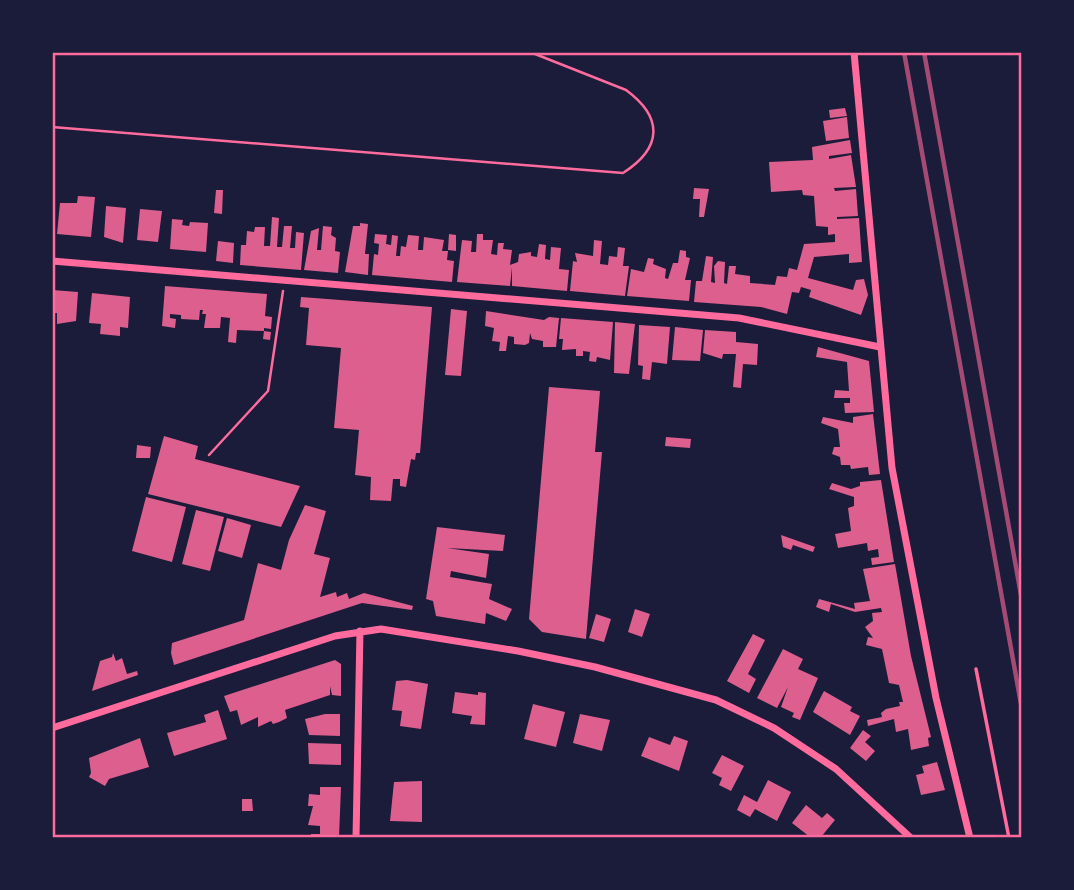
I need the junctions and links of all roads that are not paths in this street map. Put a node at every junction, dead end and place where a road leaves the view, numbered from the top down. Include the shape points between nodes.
1 (854, 52) edge
2 (52, 261) edge
3 (880, 348) junction
4 (360, 631) junction
5 (976, 669) dead end
6 (52, 728) edge
7 (356, 838) edge
8 (911, 838) edge
9 (970, 838) edge
10 (1009, 838) edge

1 - 3 street
2 - 3 street via 739,318
3 - 9 street via 904,540
4 - 6 street via 303,645
4 - 7 street
4 - 8 street via 399,631 518,651 716,700 775,728 836,769
5 - 10 lane

